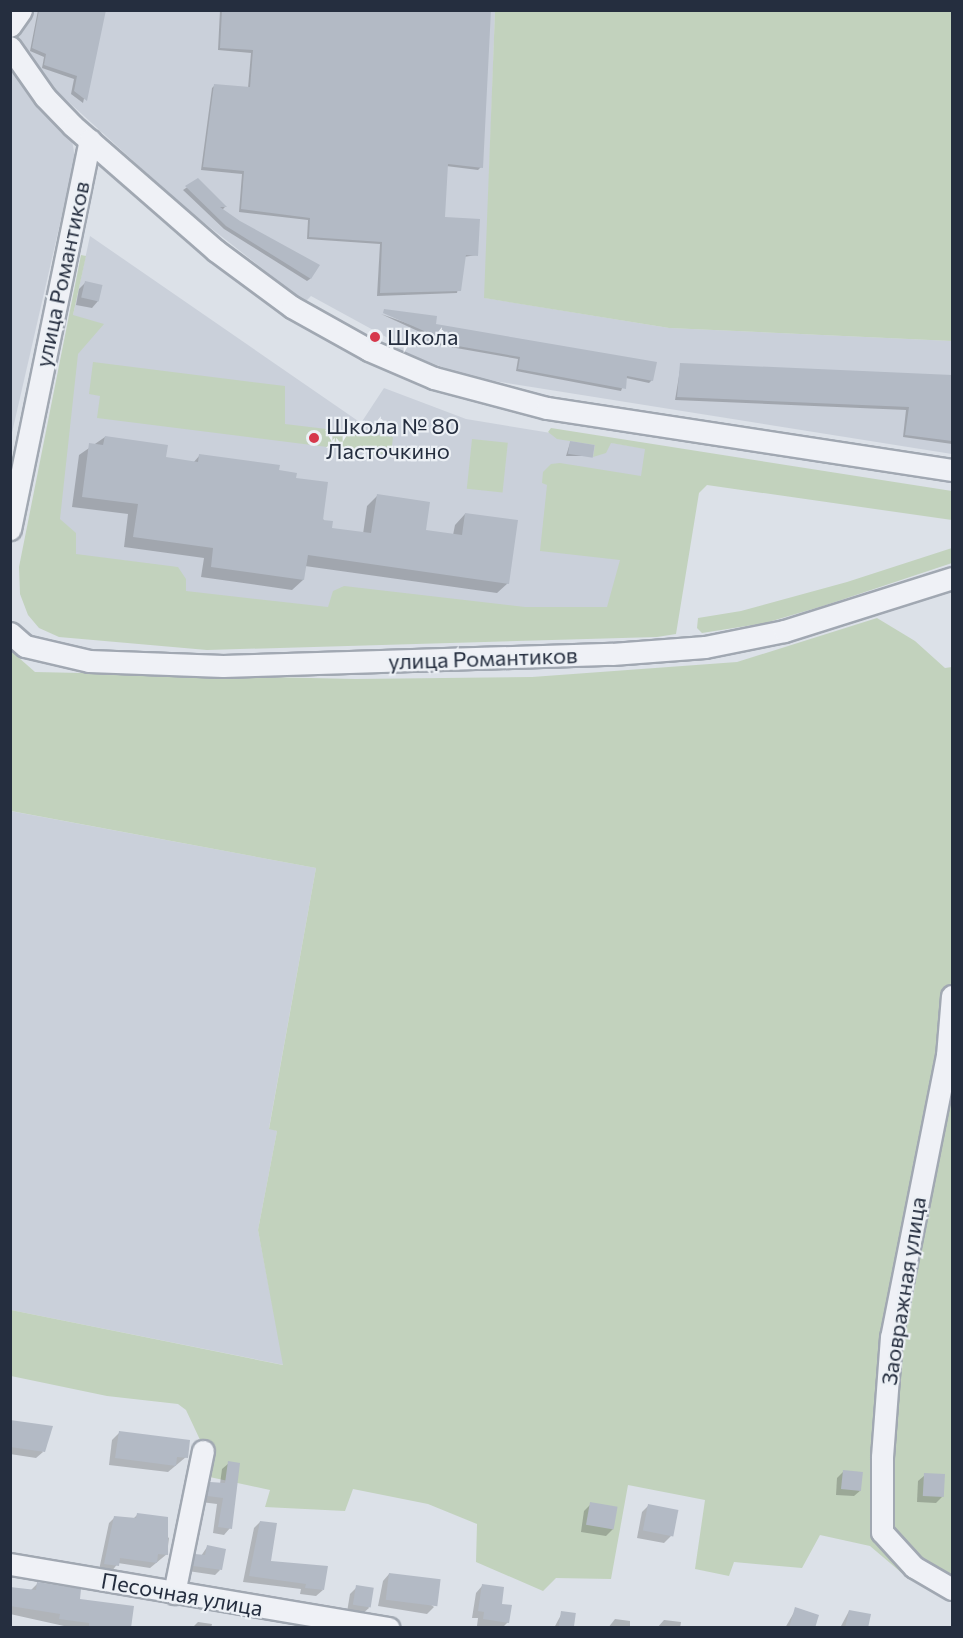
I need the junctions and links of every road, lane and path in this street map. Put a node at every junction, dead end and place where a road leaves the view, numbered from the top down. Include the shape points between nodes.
1 (21, 10) edge
2 (10, 26) edge
3 (10, 46) edge
4 (90, 140) junction
5 (952, 470) edge
6 (10, 529) edge
7 (952, 578) edge
8 (10, 633) edge
9 (952, 996) edge
10 (203, 1451) dead end
11 (10, 1564) edge
12 (952, 1589) edge
13 (174, 1593) junction
14 (388, 1628) edge

1 - 2 street
3 - 4 street via 45,97
4 - 5 street via 215,250 292,307 369,350 434,378 547,408
4 - 6 street, улица Романтиков
7 - 8 street, улица Романтиков via 784,631 705,647 612,654 201,665 89,661 25,646
9 - 12 street, Заовражная улица via 947,1055 891,1337 882,1457 882,1532 914,1567
10 - 13 street
11 - 13 street, Песочная улица
13 - 14 street, Песочная улица

